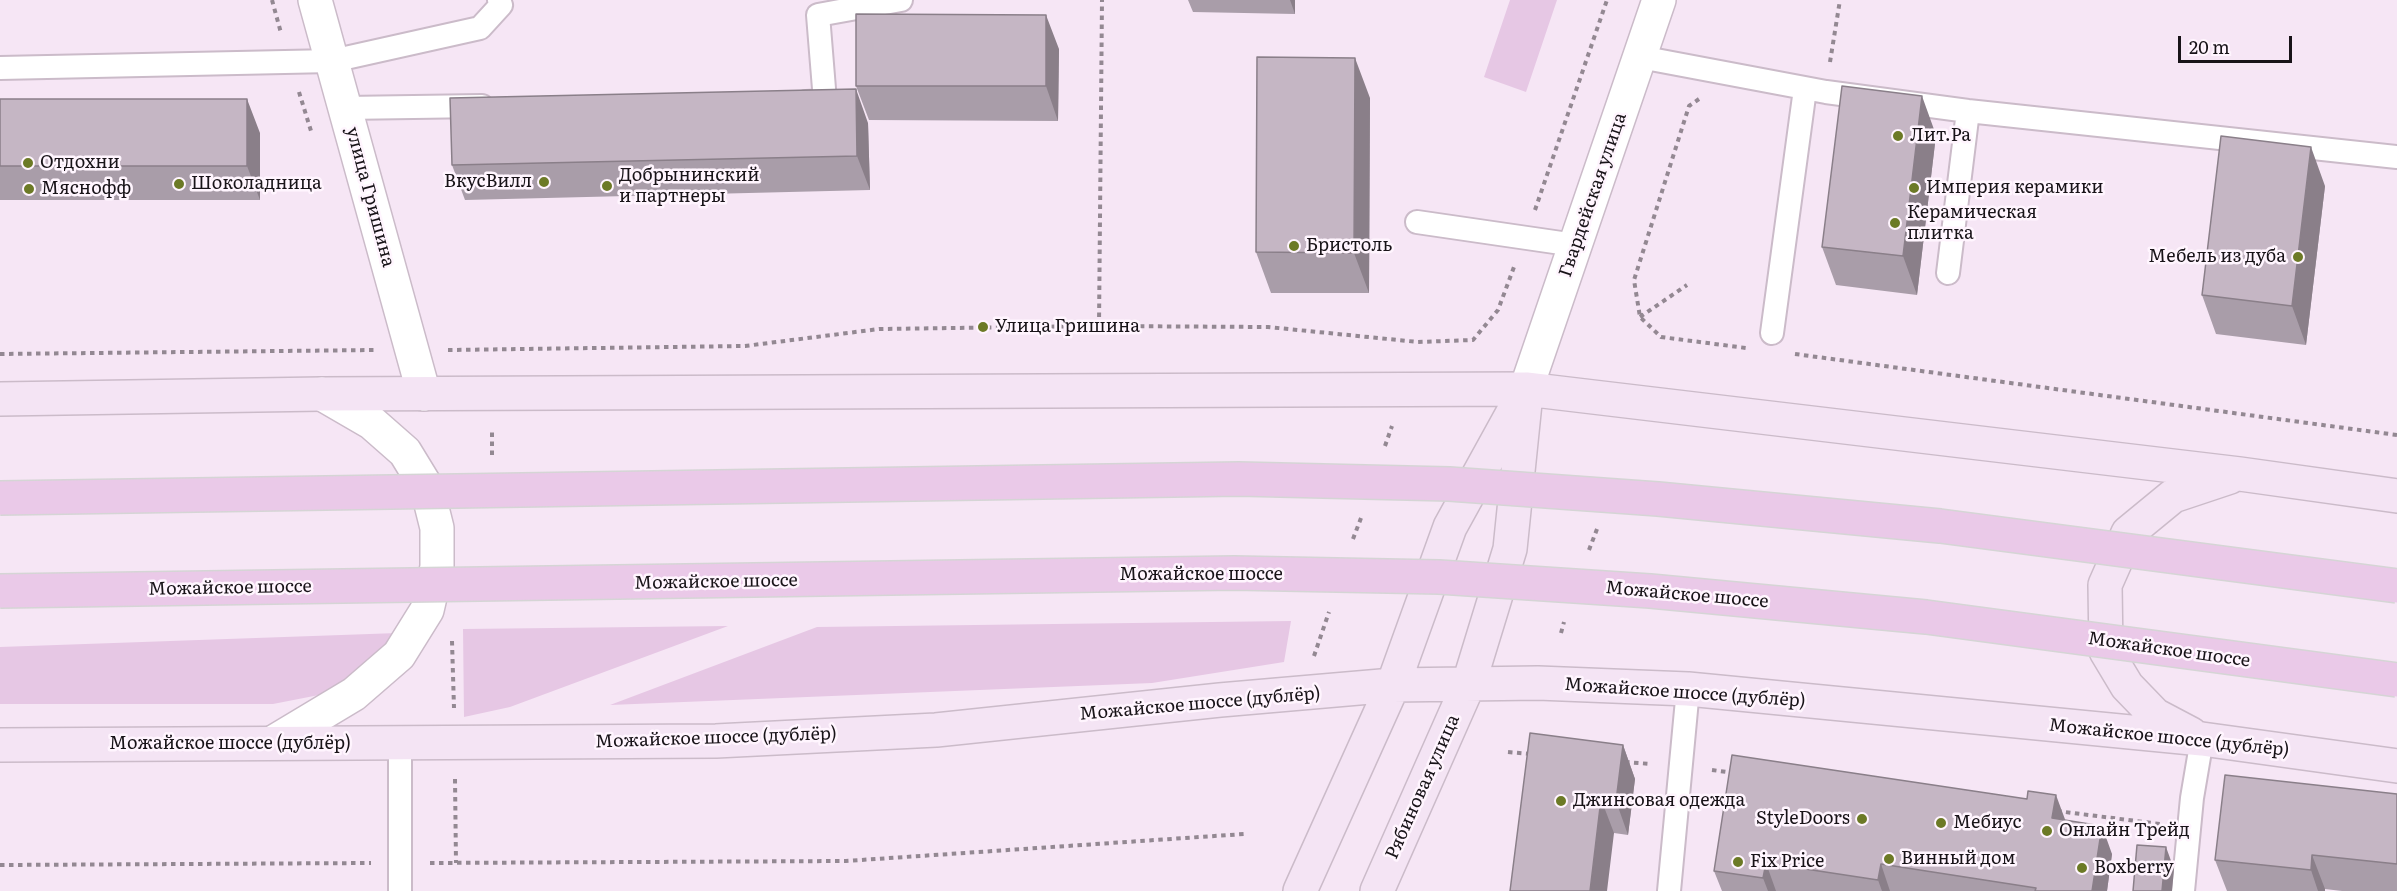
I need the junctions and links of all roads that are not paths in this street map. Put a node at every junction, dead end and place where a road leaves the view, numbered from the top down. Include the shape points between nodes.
1 (315, 0) edge
2 (499, 0) edge
3 (901, 0) edge
4 (1659, 0) edge
5 (1640, 57) junction
6 (332, 61) junction
7 (0, 68) edge
8 (1816, 91) junction
9 (789, 102) edge
10 (501, 106) edge
11 (345, 108) junction
12 (1968, 111) junction
13 (2397, 157) edge
14 (1417, 222) dead end
15 (1575, 245) junction
16 (1948, 273) dead end
17 (1772, 333) dead end
18 (1526, 389) junction
19 (322, 394) junction
20 (424, 394) junction
21 (0, 399) edge
22 (2240, 474) junction
23 (2397, 496) edge
24 (0, 498) edge
25 (2397, 586) edge
26 (0, 591) edge
27 (2397, 680) edge
28 (1469, 683) junction
29 (1393, 685) junction
30 (1688, 689) junction
31 (2202, 739) junction
32 (274, 742) junction
33 (400, 743) junction
34 (0, 745) edge
35 (2397, 766) edge
36 (400, 891) edge
37 (1300, 891) edge
38 (1377, 891) edge
39 (1669, 891) edge
40 (2182, 891) edge

1 - 6 street, улица Гришина
2 - 6 lane via 501,5 480,28
3 - 9 lane via 818,15 825,101
4 - 5 street, Гвардейская улица
5 - 8 lane
5 - 15 street, Гвардейская улица
6 - 7 lane
6 - 11 street, улица Гришина
8 - 12 lane
8 - 17 lane
10 - 11 lane
11 - 20 street, улица Гришина
12 - 13 lane
12 - 16 lane
14 - 15 lane
15 - 18 street, Гвардейская улица
18 - 20 main road
18 - 22 main road
18 - 28 main road, Рябиновая улица via 1510,549
18 - 29 main road via 1450,527
19 - 20 main road
19 - 21 main road
19 - 32 street via 372,423 405,452 428,488 437,528 437,567 427,610 399,655 354,694
22 - 23 main road
22 - 31 main road via 2173,496 2128,533 2106,585 2106,651 2127,686 2156,715
24 - 25 main road, bridge via 1239,479 1449,484 1940,526
26 - 27 main road, Можайское шоссе, bridge via 1234,573 1438,577 1650,591 1926,617
28 - 29 main road, Можайское шоссе (дублёр)
28 - 30 main road, Можайское шоссе (дублёр)
28 - 38 main road, Рябиновая улица
29 - 33 main road, Можайское шоссе (дублёр) via 936,730 716,741
29 - 37 main road
30 - 31 main road, Можайское шоссе (дублёр)
30 - 39 lane
31 - 35 main road, Можайское шоссе (дублёр)
31 - 40 lane
32 - 33 main road, Можайское шоссе (дублёр)
32 - 34 main road, Можайское шоссе (дублёр)
33 - 36 lane

